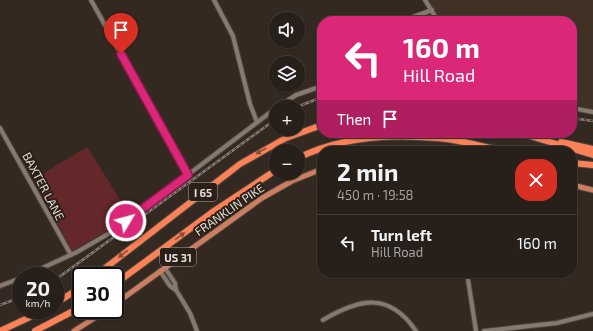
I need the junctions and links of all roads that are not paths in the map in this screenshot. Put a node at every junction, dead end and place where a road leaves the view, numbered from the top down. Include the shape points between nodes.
1 (91, 0) edge
2 (214, 0) edge
3 (425, 0) edge
4 (432, 10) junction
5 (416, 16) edge
6 (435, 16) edge
7 (317, 88) edge
8 (289, 100) edge
9 (577, 109) edge
10 (593, 112) edge
11 (269, 114) edge
12 (258, 122) junction
13 (317, 127) edge
14 (0, 128) edge
15 (376, 138) edge
16 (437, 138) edge
17 (537, 138) edge
18 (539, 138) edge
19 (335, 146) edge
20 (479, 146) edge
21 (565, 146) edge
22 (593, 148) edge
23 (577, 149) edge
24 (317, 152) edge
25 (593, 154) edge
26 (305, 156) edge
27 (577, 164) edge
28 (593, 166) edge
29 (317, 171) edge
30 (188, 175) junction
31 (269, 175) edge
32 (577, 186) edge
33 (593, 190) edge
34 (70, 255) junction
35 (44, 267) edge
36 (107, 267) edge
37 (164, 268) junction
38 (160, 271) junction
39 (124, 277) edge
40 (468, 278) edge
41 (12, 281) edge
42 (0, 286) edge
43 (176, 290) junction
44 (124, 297) edge
45 (72, 312) edge
46 (593, 314) edge
47 (25, 319) edge
48 (93, 319) edge
49 (323, 320) dead end
50 (0, 330) edge
51 (35, 331) edge
52 (74, 331) edge
53 (197, 331) edge
54 (416, 331) edge
55 (476, 331) edge
56 (484, 331) edge

1 - 30 street
2 - 12 street via 233,36 250,104
3 - 4 street
4 - 5 street
4 - 6 street
7 - 8 street
9 - 10 street
11 - 12 street
12 - 30 street
13 -> 36 highway, I 65 via 286,138 240,164
14 - 34 street, BAXTER LANE
15 - 19 highway
16 - 20 highway
17 - 21 highway
18 - 22 highway
23 - 25 highway
24 - 26 highway
27 - 28 highway
29 - 37 main road, FRANKLIN PIKE / US 31 via 292,181 262,198
30 - 34 street via 115,230
39 -> 31 highway, I 65 via 214,211
32 - 33 main road
34 - 35 street
37 - 38 main road, FRANKLIN PIKE / US 31
37 - 43 street
38 - 43 street via 170,286
38 - 44 main road, FRANKLIN PIKE / US 31
40 - 55 street
41 - 42 street
43 - 53 street
45 - 51 highway
46 - 56 street via 557,323
47 - 50 highway
48 - 52 main road
49 - 54 street via 351,306 377,302 399,312

